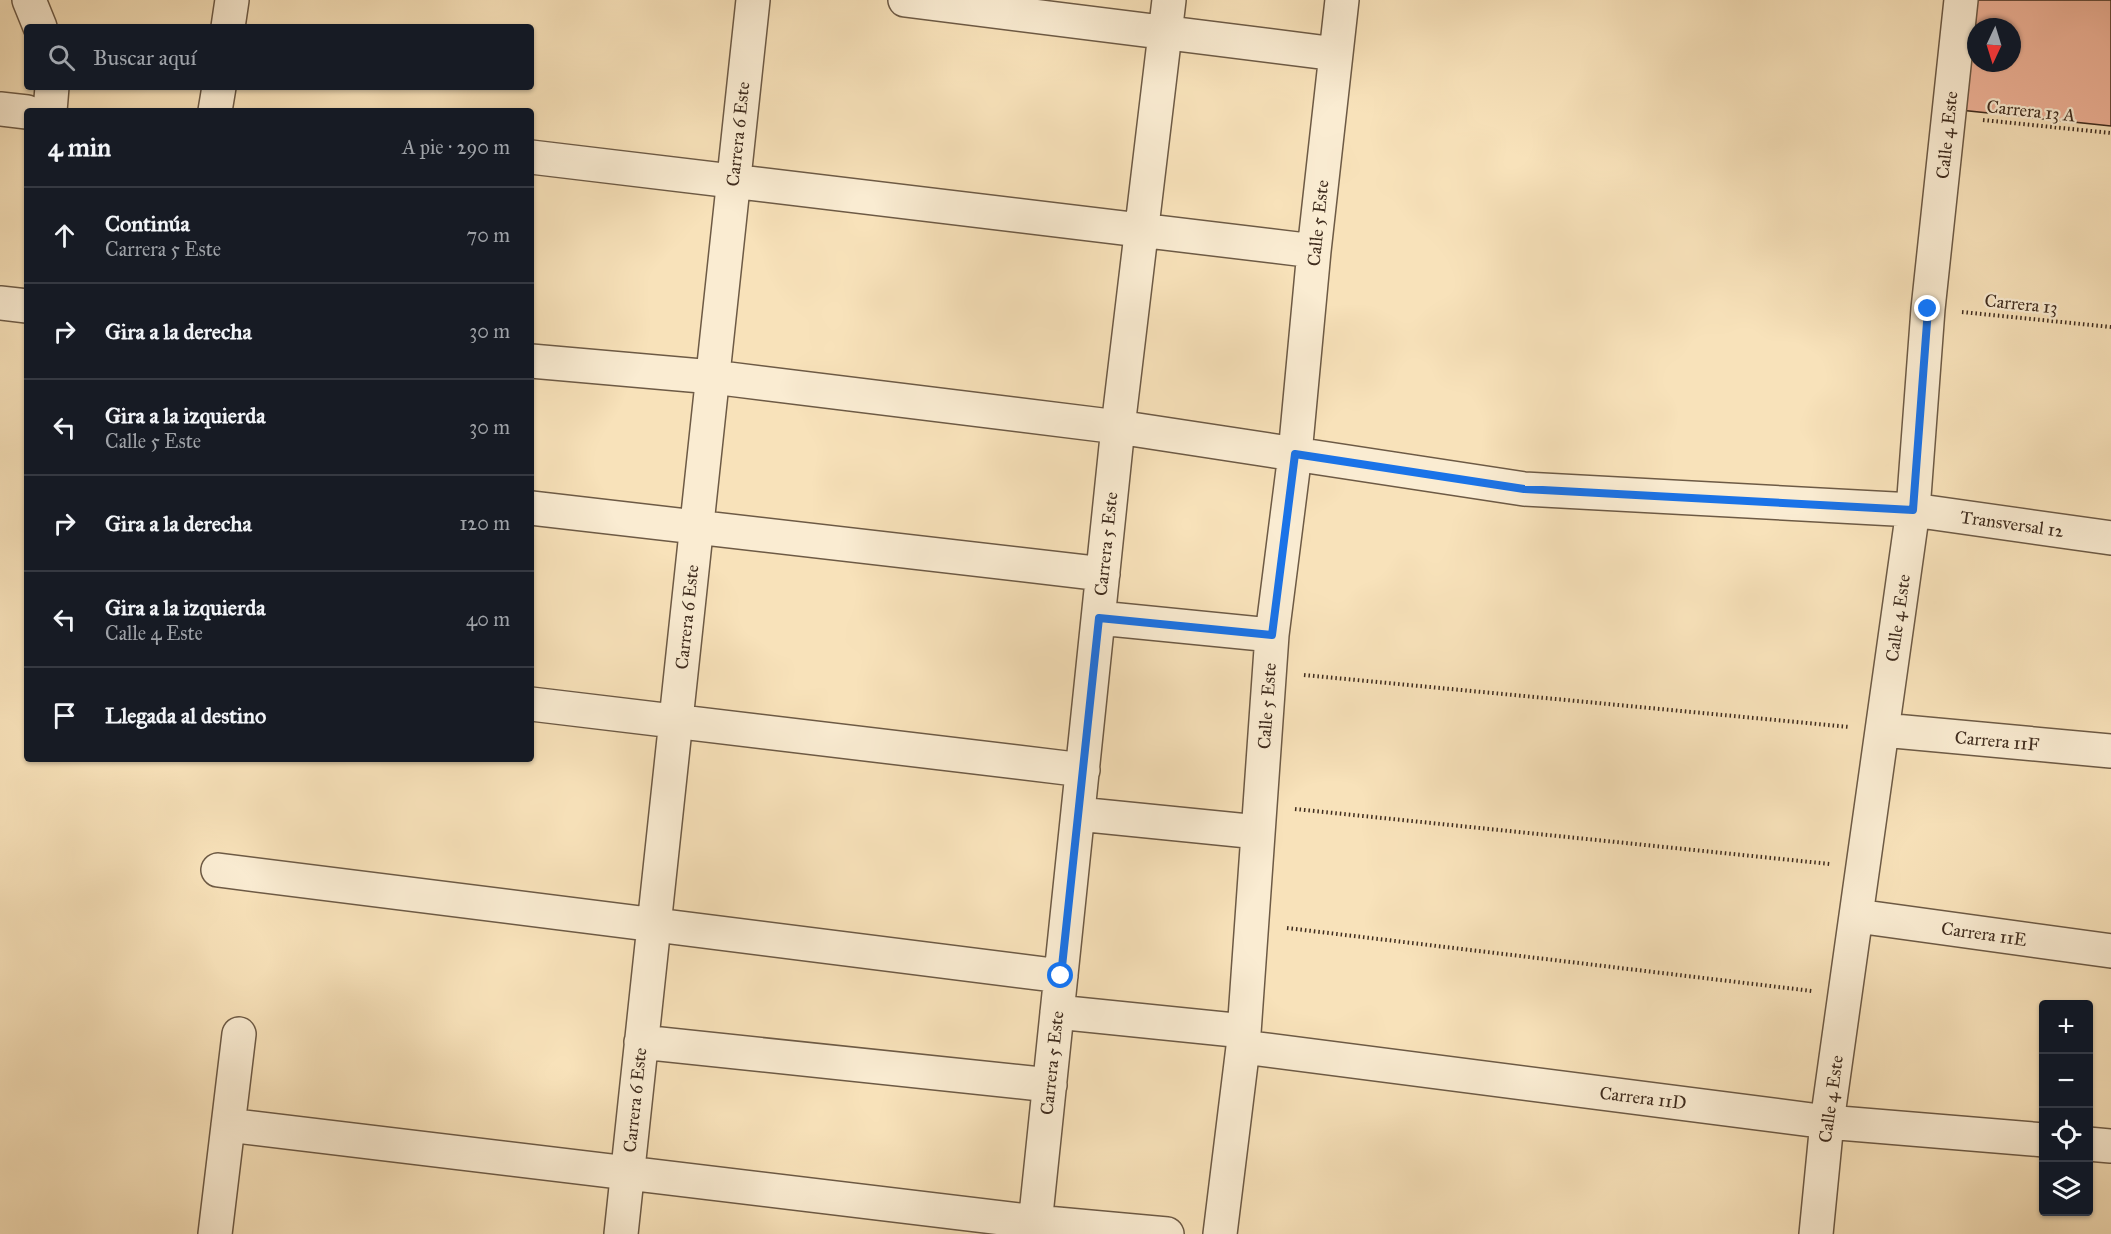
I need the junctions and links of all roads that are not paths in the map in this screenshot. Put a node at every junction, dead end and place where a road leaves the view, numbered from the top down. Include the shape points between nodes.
1 (29, 0) edge
2 (232, 0) edge
3 (753, 0) edge
4 (905, 0) edge
5 (1169, 0) edge
6 (1342, 0) edge
7 (1962, 0) edge
8 (39, 24) edge
9 (228, 24) edge
10 (1165, 33) junction
11 (1336, 54) junction
12 (52, 90) edge
13 (218, 90) edge
14 (50, 108) edge
15 (216, 108) edge
16 (0, 109) edge
17 (24, 111) edge
18 (534, 157) edge
19 (733, 181) junction
20 (1141, 230) junction
21 (1314, 250) junction
22 (0, 303) edge
23 (24, 306) edge
24 (534, 361) edge
25 (713, 377) junction
26 (1118, 427) junction
27 (1295, 454) junction
28 (534, 508) edge
29 (1913, 510) junction
30 (696, 526) junction
31 (2111, 538) edge
32 (1103, 574) junction
33 (1099, 618) junction
34 (1272, 635) junction
35 (534, 704) edge
36 (676, 721) junction
37 (1883, 730) junction
38 (2111, 751) edge
39 (1083, 770) junction
40 (1078, 814) junction
41 (1259, 819) junction
42 (218, 870) dead end
43 (1857, 916) junction
44 (654, 926) junction
45 (2111, 951) edge
46 (1061, 976) junction
47 (1057, 1012) junction
48 (239, 1034) dead end
49 (1243, 1039) junction
50 (641, 1042) junction
51 (1050, 1085) junction
52 (1827, 1122) junction
53 (228, 1125) junction
54 (2039, 1140) edge
55 (2093, 1144) edge
56 (2111, 1146) edge
57 (627, 1173) junction
58 (1035, 1228) edge
59 (215, 1234) edge
60 (621, 1234) edge
61 (1167, 1234) edge
62 (1220, 1234) edge
63 (1816, 1234) edge

1 - 8 street
2 - 9 street
3 - 19 street, Carrera 6 Este
4 - 10 street
5 - 10 street, Carrera 5 Este
6 - 11 street, Calle 5 Este
7 - 29 street, Calle 4 Este via 1928,309
10 - 11 street
10 - 20 street, Carrera 5 Este
11 - 21 street, Calle 5 Este
12 - 14 street
13 - 15 street
16 - 17 street
18 - 19 street
19 - 20 street
19 - 25 street, Carrera 6 Este
20 - 21 street
20 - 26 street, Carrera 5 Este
21 - 27 street, Calle 5 Este
22 - 23 street
24 - 25 street, Transversal 12
25 - 26 street, Transversal 12
25 - 30 street, Carrera 6 Este
26 - 27 street, Transversal 12
26 - 32 street, Carrera 5 Este
27 - 29 street, Transversal 12 via 1524,489
27 - 34 street, Calle 5 Este
28 - 30 street
29 - 31 street, Transversal 12
29 - 37 street, Calle 4 Este
30 - 32 street
30 - 36 street, Carrera 6 Este
32 - 33 street, Carrera 5 Este
33 - 34 street
33 - 39 street, Carrera 5 Este
34 - 41 street, Calle 5 Este
35 - 36 street
36 - 39 street
36 - 44 street, Carrera 6 Este
37 - 38 street, Carrera 11F
37 - 43 street, Calle 4 Este
39 - 40 street, Carrera 5 Este
40 - 41 street
40 - 46 street, Carrera 5 Este
41 - 49 street, Calle 5 Este
42 - 44 street
43 - 45 street, Carrera 11E
43 - 52 street, Calle 4 Este
44 - 46 street
44 - 50 street, Carrera 6 Este
46 - 47 street, Carrera 5 Este
47 - 49 street, Carrera 11D
47 - 51 street, Carrera 5 Este
48 - 53 street
49 - 52 street, Carrera 11D
49 - 62 street, Calle 5 Este
50 - 51 street
50 - 57 street, Carrera 6 Este
51 - 58 street, Carrera 5 Este
52 - 54 street, Carrera 11D
52 - 63 street, Calle 4 Este
53 - 57 street
53 - 59 street
55 - 56 street
57 - 58 street
57 - 60 street, Carrera 6 Este
58 - 61 street

